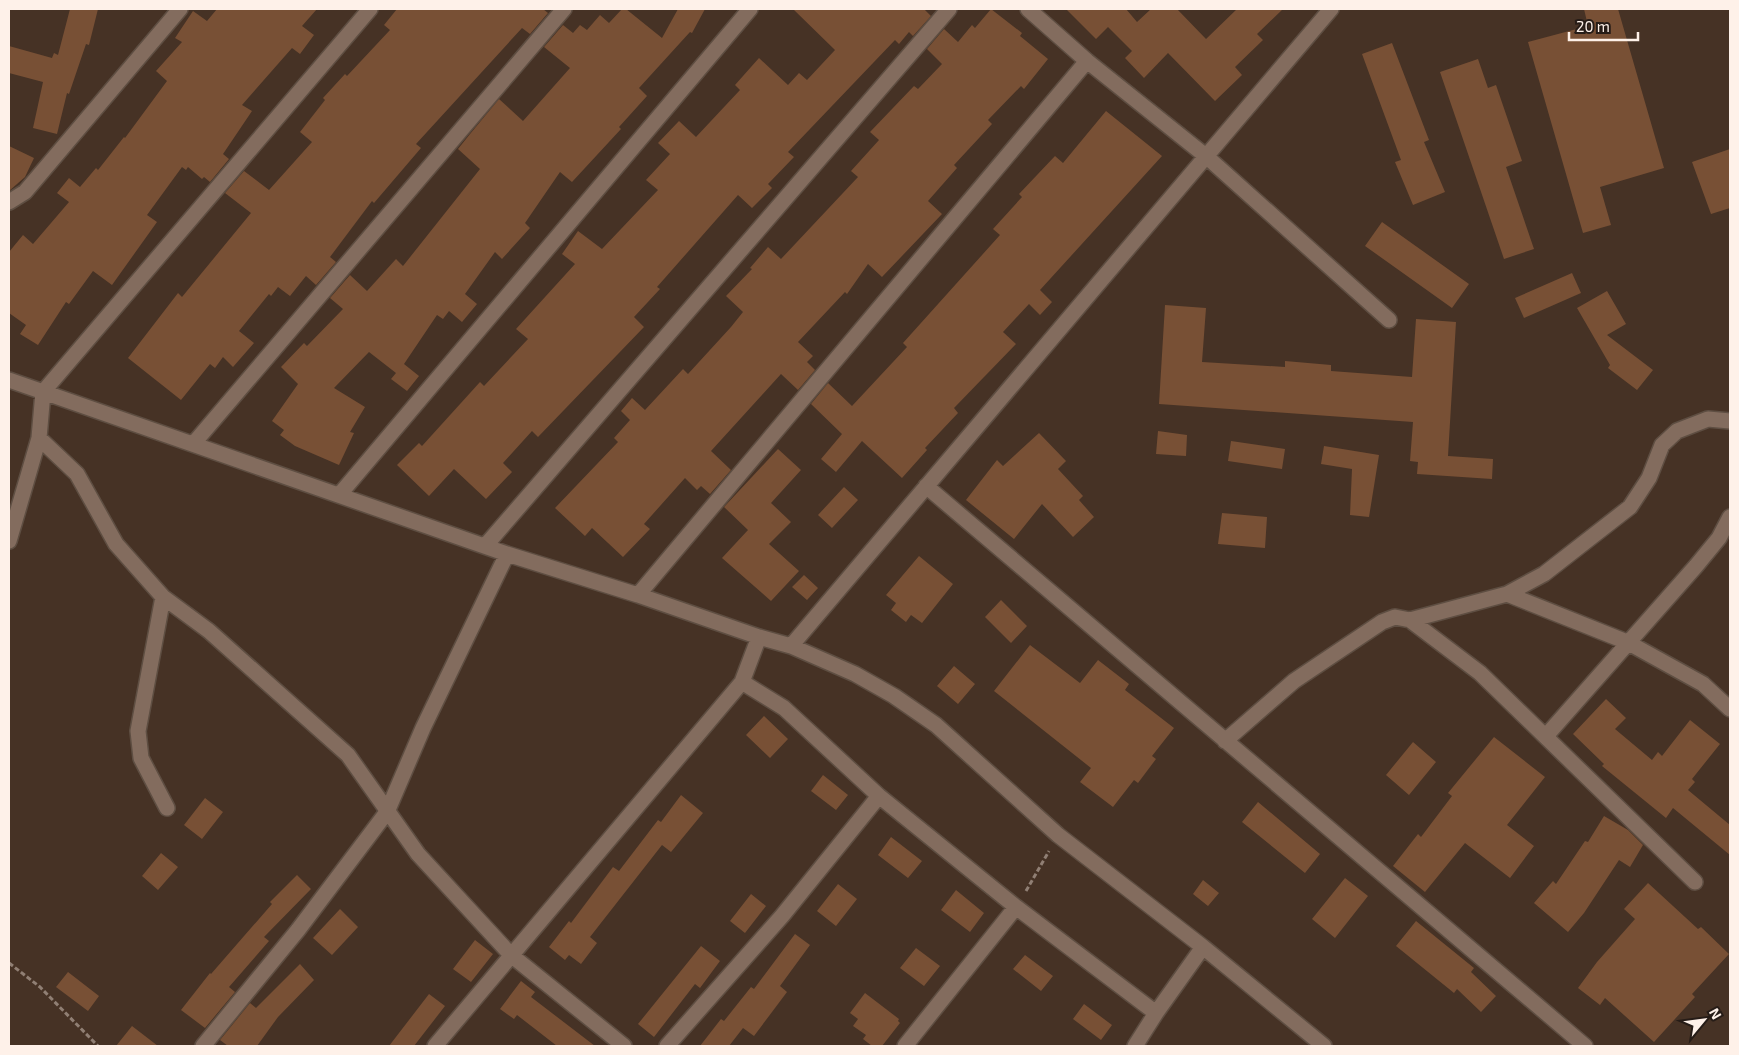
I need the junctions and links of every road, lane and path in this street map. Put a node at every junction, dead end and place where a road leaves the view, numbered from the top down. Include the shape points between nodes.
1 (180, 9) edge
2 (370, 9) edge
3 (564, 9) edge
4 (750, 9) edge
5 (949, 9) edge
6 (1028, 9) edge
7 (1331, 9) edge
8 (1087, 61) junction
9 (1207, 157) junction
10 (9, 202) edge
11 (1389, 320) dead end
12 (9, 380) edge
13 (43, 392) junction
14 (1730, 421) edge
15 (39, 438) junction
16 (194, 443) junction
17 (926, 486) junction
18 (340, 494) junction
19 (1730, 516) edge
20 (9, 541) edge
21 (486, 545) junction
22 (507, 554) junction
23 (1507, 594) junction
24 (638, 595) junction
25 (163, 598) junction
26 (1410, 620) junction
27 (759, 637) junction
28 (1627, 642) junction
29 (791, 646) junction
30 (742, 682) junction
31 (1730, 709) edge
32 (1546, 736) junction
33 (1225, 741) junction
34 (879, 796) junction
35 (167, 808) dead end
36 (387, 812) junction
37 (1058, 835) junction
38 (1695, 882) dead end
39 (1016, 907) junction
40 (1203, 947) junction
41 (512, 955) junction
42 (9, 963) edge
43 (1156, 1013) junction
44 (98, 1046) edge
45 (203, 1046) edge
46 (435, 1046) edge
47 (624, 1046) edge
48 (667, 1046) edge
49 (905, 1046) edge
50 (1135, 1046) edge
51 (1324, 1046) edge
52 (1585, 1046) edge

1 - 10 street via 25,192
2 - 13 street
3 - 16 street
4 - 18 street
5 - 21 street
6 - 8 street
7 - 9 street
8 - 9 street
8 - 24 street
9 - 11 street
9 - 17 street
12 - 13 street
13 - 15 street
13 - 16 street
14 - 23 street via 1708,419 1677,432 1662,445 1649,478 1630,507 1544,574
15 - 20 street
15 - 25 street via 77,474 116,544
16 - 18 street
17 - 29 street
17 - 33 street
18 - 21 street
19 - 28 street via 1719,538
21 - 22 street
22 - 24 street
22 - 36 street via 423,728
23 - 26 street
23 - 28 street
24 - 27 street
25 - 35 street via 138,731 141,758
25 - 36 street via 209,631 348,755
26 - 32 street via 1480,673
26 - 33 street via 1395,617 1382,622 1294,681
27 - 29 street
27 - 30 street
28 - 31 street via 1703,684
28 - 32 street
29 - 37 street via 855,674 894,696 936,726
30 - 34 street via 784,708
30 - 41 street
32 - 38 street
33 - 52 street
34 - 39 street
34 - 48 street via 782,916
36 - 41 street via 418,854
36 - 45 street via 298,930
37 - 39 path
37 - 40 street
39 - 43 street
39 - 49 street
40 - 43 street
40 - 51 street
41 - 46 street
41 - 47 street
42 - 44 path via 40,987
43 - 50 street

